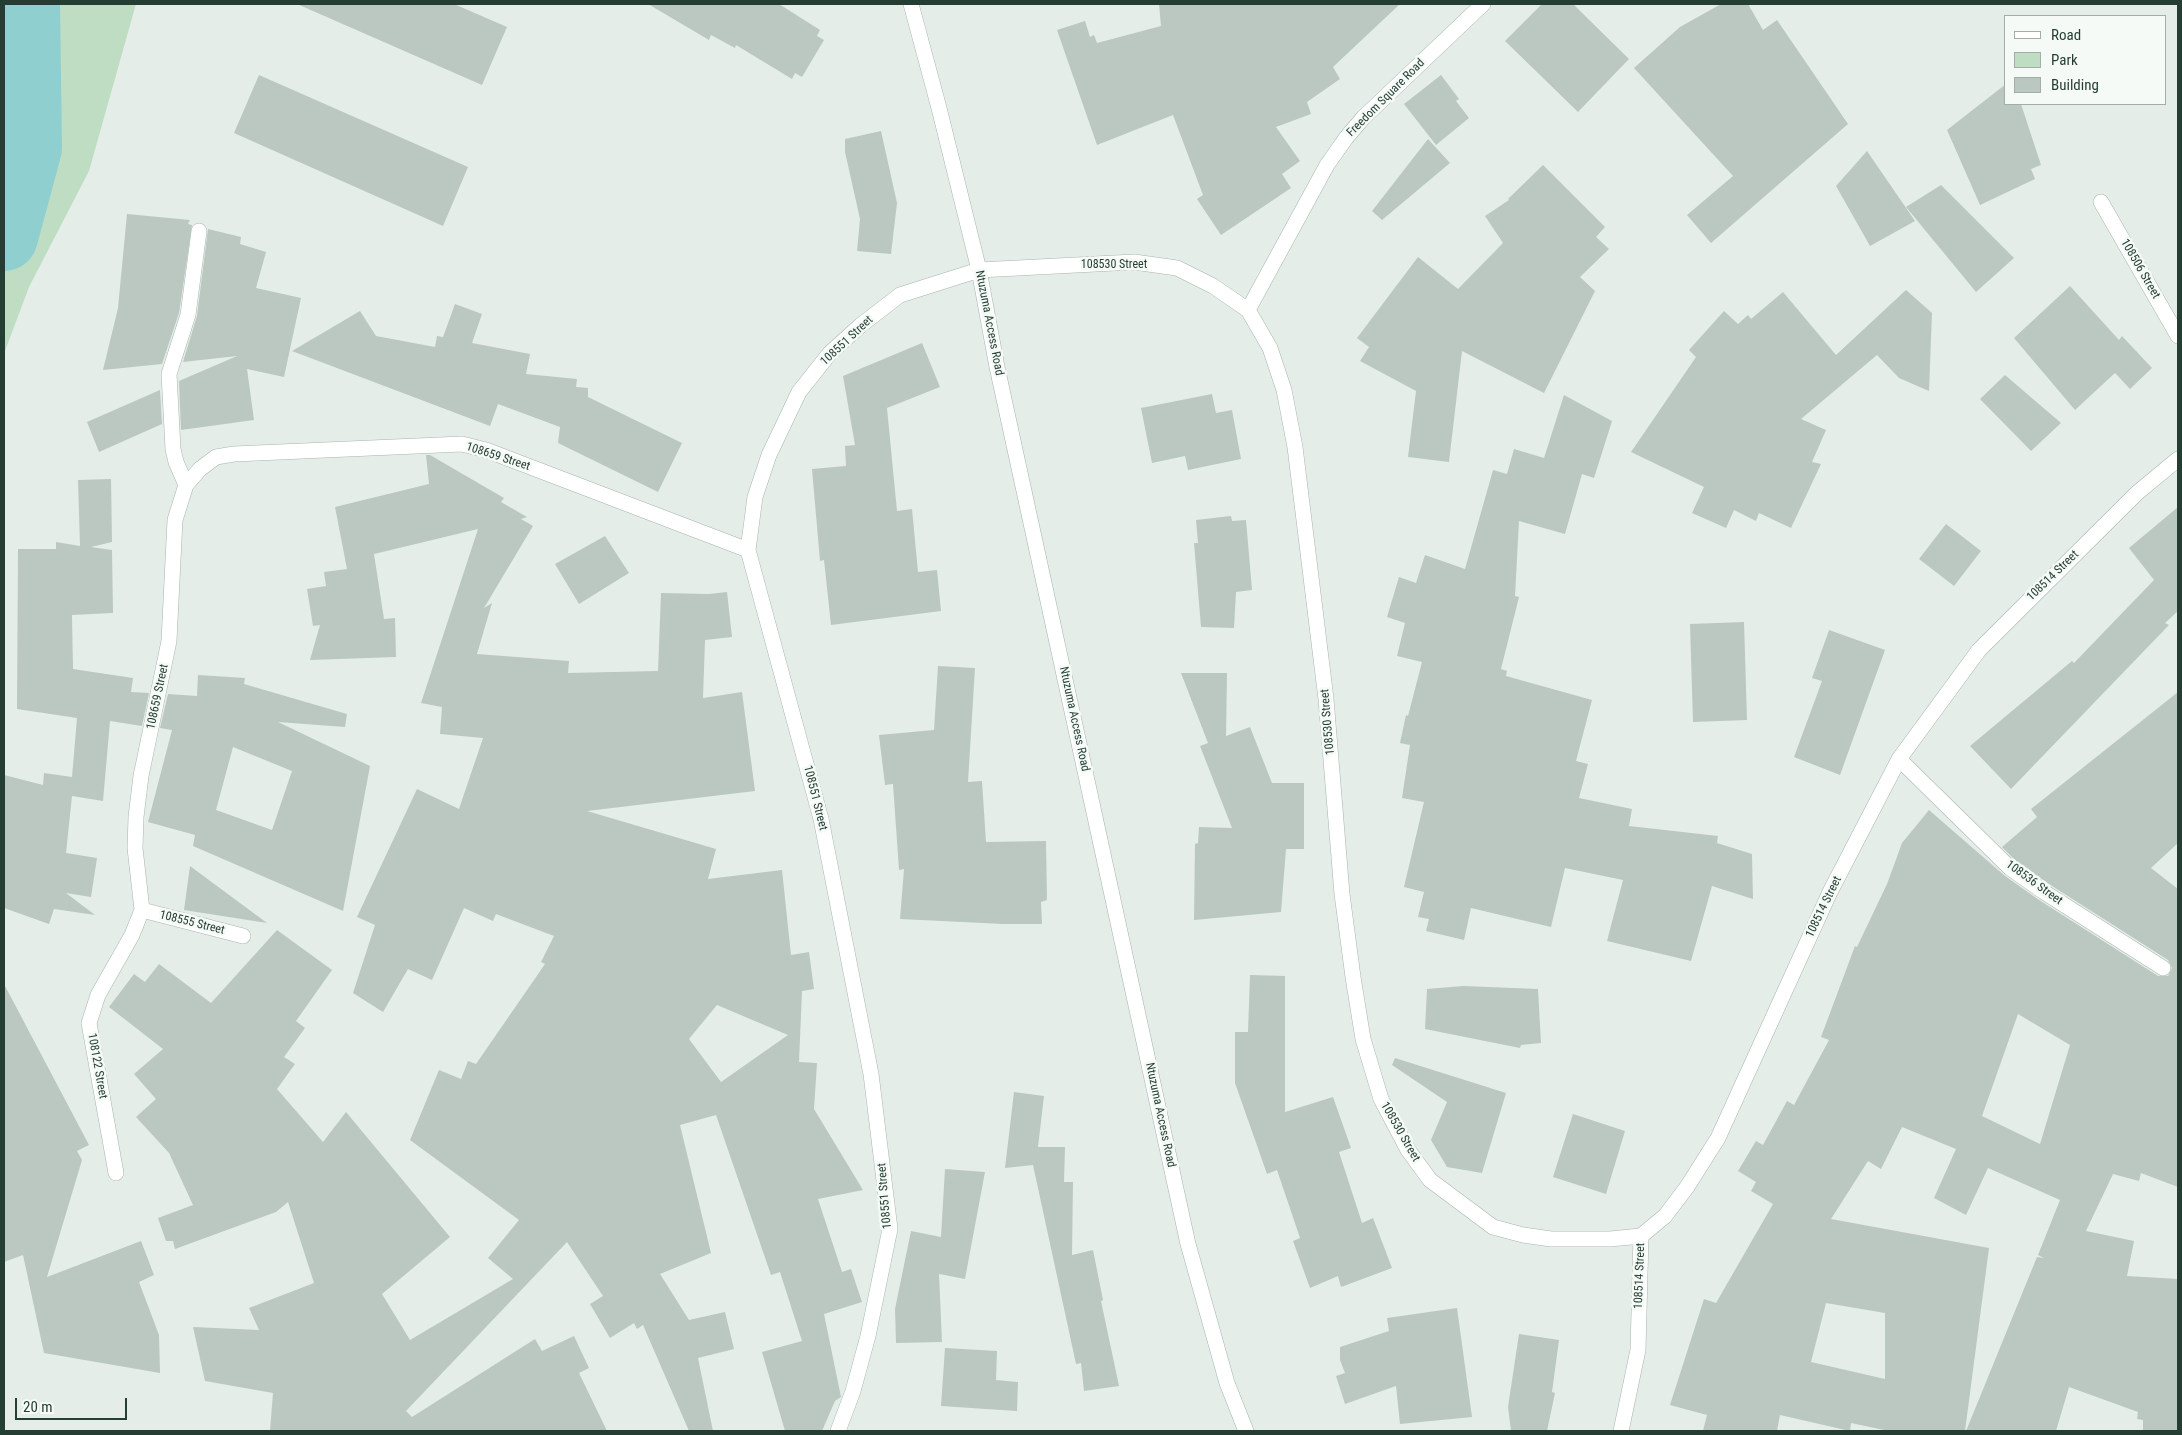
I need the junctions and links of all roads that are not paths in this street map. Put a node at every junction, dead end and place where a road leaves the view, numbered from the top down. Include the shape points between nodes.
1 (911, 4) edge
2 (1483, 4) edge
3 (2101, 202) dead end
4 (199, 231) dead end
5 (979, 270) junction
6 (1248, 310) junction
7 (2178, 336) edge
8 (2178, 459) edge
9 (186, 485) junction
10 (748, 550) junction
11 (1899, 759) junction
12 (142, 910) junction
13 (242, 936) dead end
14 (2163, 968) dead end
15 (116, 1173) dead end
16 (1641, 1236) junction
17 (838, 1431) edge
18 (1246, 1431) edge
19 (1621, 1431) edge

1 - 5 street, Ntuzuma Access Road
2 - 6 street, Freedom Square Road via 1370,111 1346,138
3 - 7 street, 108506 Street
4 - 9 street via 188,314 169,374 173,449
5 - 6 street, 108530 Street via 1134,262 1177,268
5 - 10 street, 108551 Street via 900,296 830,353 799,392 769,455 755,497
5 - 18 street, Ntuzuma Access Road via 997,367 1188,1244 1227,1383
6 - 16 street, 108530 Street via 1270,348 1284,390 1295,447 1326,699 1342,894 1363,1039 1381,1099 1408,1150 1430,1180 1493,1227 1523,1236 1551,1238 1610,1240
8 - 11 street, 108514 Street via 2137,493 1979,650
9 - 10 street, 108659 Street via 216,456 462,444 486,450
9 - 12 street, 108659 Street via 173,536 169,641 141,776 136,817 135,848
10 - 17 street, 108551 Street via 821,819 871,1074 890,1229 868,1336
11 - 14 street, 108536 Street via 2010,868
11 - 16 street, 108514 Street via 1830,892 1718,1138 1665,1216
12 - 13 street, 108555 Street
12 - 15 street, 108122 Street via 132,935 98,995 89,1023
16 - 19 street, 108514 Street via 1638,1350

